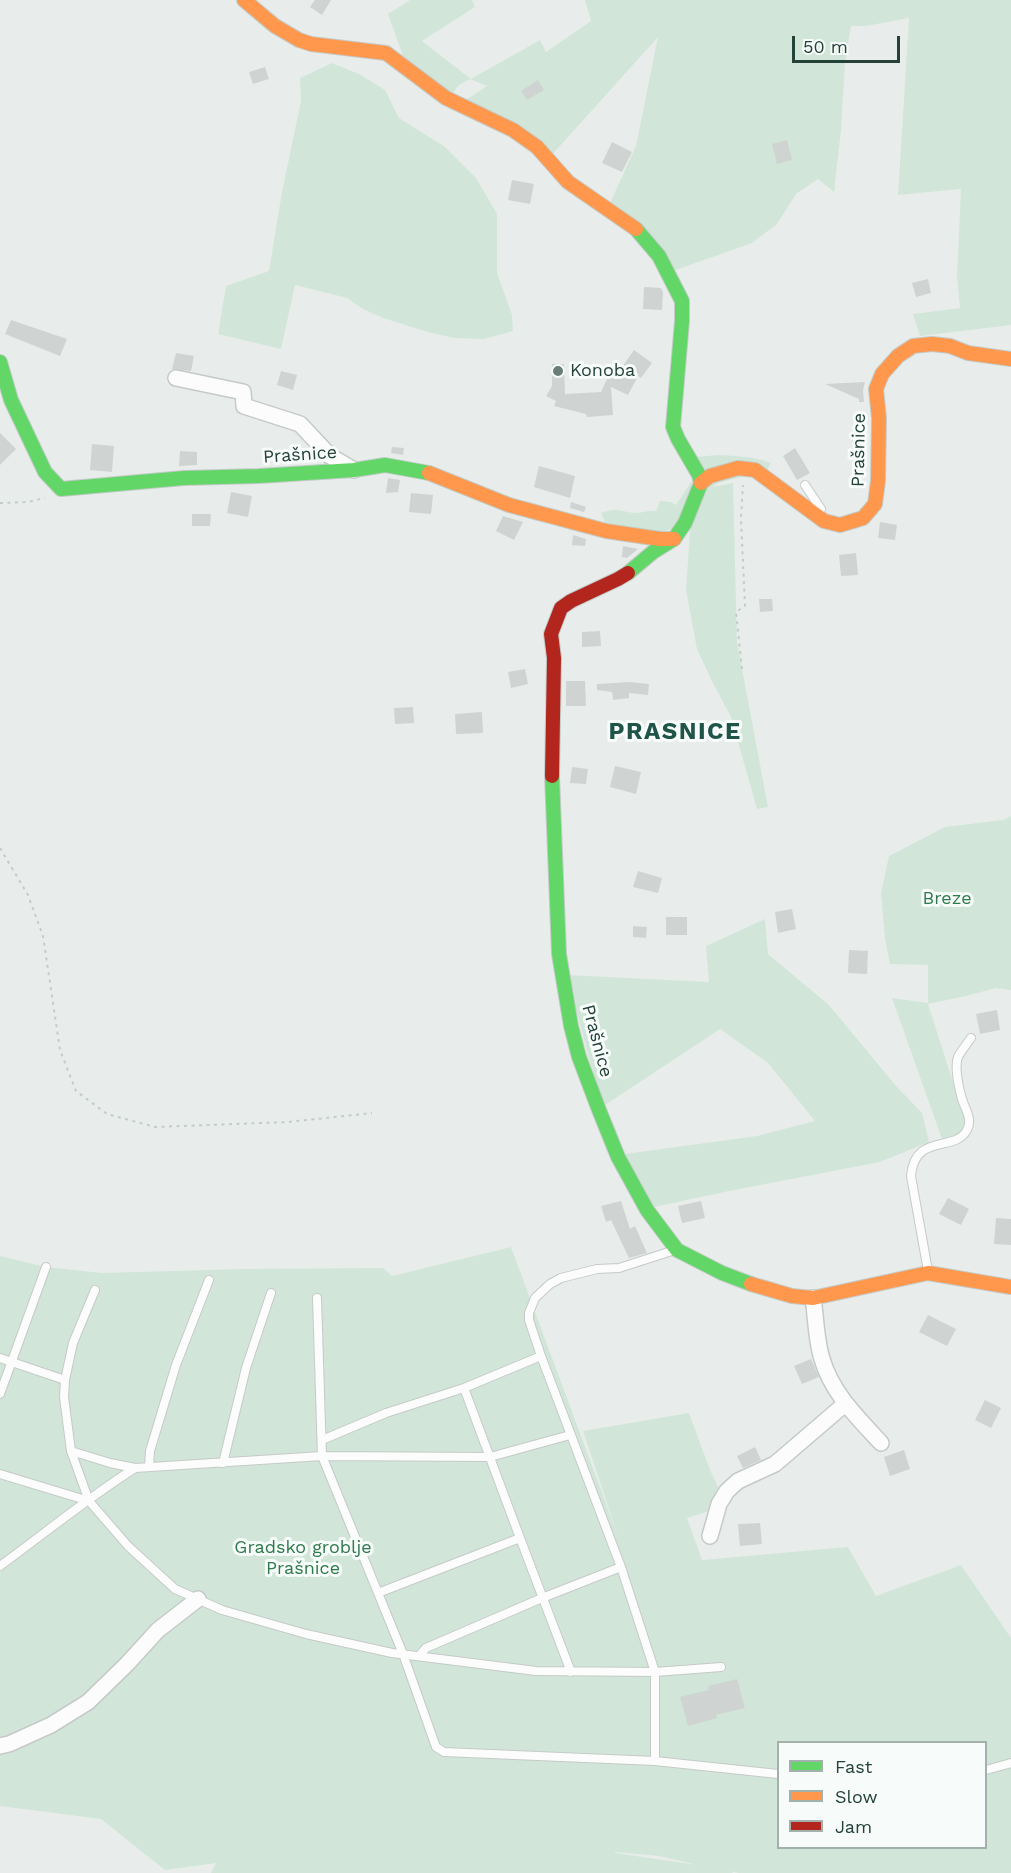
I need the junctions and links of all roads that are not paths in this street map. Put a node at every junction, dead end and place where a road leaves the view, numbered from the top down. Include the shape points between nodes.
1 (244, 0) edge
2 (1011, 359) edge
3 (0, 362) edge
4 (176, 378) dead end
5 (354, 470) junction
6 (701, 483) junction
7 (805, 485) dead end
8 (829, 522) junction
9 (674, 539) junction
10 (971, 1038) dead end
11 (677, 1250) junction
12 (46, 1267) dead end
13 (928, 1273) junction
14 (209, 1280) dead end
15 (1011, 1287) edge
16 (95, 1290) dead end
17 (271, 1293) dead end
18 (317, 1298) dead end
19 (813, 1298) junction
20 (541, 1356) junction
21 (0, 1358) edge
22 (12, 1362) junction
23 (65, 1380) junction
24 (464, 1388) junction
25 (0, 1394) edge
26 (845, 1404) junction
27 (570, 1435) junction
28 (322, 1440) junction
29 (881, 1443) dead end
30 (71, 1451) junction
31 (322, 1456) junction
32 (490, 1458) junction
33 (223, 1463) junction
34 (149, 1467) junction
35 (135, 1468) junction
36 (0, 1474) edge
37 (88, 1501) junction
38 (710, 1536) dead end
39 (520, 1538) junction
40 (0, 1566) edge
41 (621, 1567) junction
42 (378, 1593) junction
43 (542, 1598) junction
44 (198, 1599) junction
45 (403, 1654) junction
46 (419, 1656) junction
47 (721, 1667) dead end
48 (571, 1672) junction
49 (655, 1672) junction
50 (0, 1746) edge
51 (655, 1761) junction
52 (1011, 1763) edge
53 (987, 1770) edge
54 (777, 1774) edge

1 - 6 street via 275,26 311,44 386,53 446,98 513,129 537,147 568,182 633,226 659,256 682,301 673,427
2 - 8 street, Prašnice via 932,344 913,346 897,356 876,389 879,418 875,504 863,518 840,525
3 - 5 street, Prašnice via 11,400 45,472 61,489 184,478
4 - 5 street via 243,392 244,406 300,424 330,456
5 - 9 street, Prašnice via 385,465 422,471 509,505 606,531
6 - 8 street via 710,476 738,468 755,470 809,512
6 - 9 street, Prašnice
7 - 8 lane
9 - 11 street, Prašnice via 618,579 561,608 551,634 555,880 559,954 571,1026 618,1157 647,1210
10 - 13 lane via 957,1058 968,1129 955,1141 932,1144 911,1167
11 - 19 street, Prašnice via 761,1288
11 - 20 lane via 619,1268 561,1278 540,1292 529,1313
12 - 22 lane
13 - 15 street, Prašnice
13 - 19 street, Prašnice
14 - 34 lane via 176,1365 150,1451
16 - 23 lane via 73,1343
17 - 33 lane via 246,1368
18 - 28 lane
19 - 26 street via 822,1358 833,1387
20 - 24 lane
20 - 27 lane
21 - 22 lane
22 - 23 lane
22 - 25 lane
23 - 30 lane
24 - 28 lane via 386,1413
24 - 32 lane
26 - 29 street
26 - 38 street via 775,1464 738,1481 727,1491 718,1504
27 - 32 lane
27 - 41 lane
28 - 31 lane
30 - 35 lane
30 - 37 lane
31 - 32 lane
31 - 33 lane
31 - 42 lane
32 - 39 lane
33 - 34 lane
34 - 35 lane
35 - 37 lane
36 - 37 lane
37 - 40 lane
37 - 44 lane via 128,1546 175,1589
39 - 42 lane
39 - 43 lane
41 - 43 lane
41 - 49 lane
42 - 45 lane
43 - 46 lane via 426,1648
43 - 48 lane
44 - 45 lane via 222,1610 306,1634
44 - 50 street via 158,1630 88,1702 51,1725
45 - 46 lane
45 - 51 lane via 436,1747 444,1752
46 - 48 lane
47 - 49 lane
48 - 49 lane
49 - 51 lane
51 - 54 lane
52 - 53 lane

